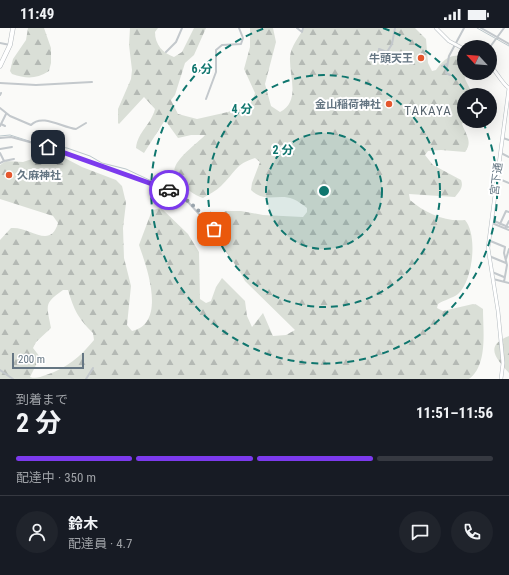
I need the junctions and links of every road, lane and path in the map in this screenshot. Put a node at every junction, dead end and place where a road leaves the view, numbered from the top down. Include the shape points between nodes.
1 (13, 28) edge
2 (182, 28) edge
3 (239, 28) edge
4 (297, 28) edge
5 (304, 28) edge
6 (395, 28) edge
7 (436, 28) edge
8 (464, 28) edge
9 (481, 28) edge
10 (504, 28) edge
11 (497, 37) junction
12 (495, 40) edge
13 (0, 43) edge
14 (455, 44) junction
15 (509, 44) edge
16 (10, 45) junction
17 (166, 52) dead end
18 (381, 55) dead end
19 (448, 63) junction
20 (0, 66) edge
21 (442, 66) dead end
22 (497, 72) edge
23 (450, 75) dead end
24 (92, 82) dead end
25 (0, 83) edge
26 (509, 88) edge
27 (206, 99) dead end
28 (0, 108) edge
29 (6, 114) junction
30 (1, 123) edge
31 (86, 123) dead end
32 (5, 126) dead end
33 (502, 137) junction
34 (0, 138) edge
35 (509, 140) edge
36 (12, 147) dead end
37 (0, 149) edge
38 (0, 152) edge
39 (500, 153) junction
40 (509, 157) edge
41 (14, 159) dead end
42 (4, 161) junction
43 (0, 163) edge
44 (496, 177) junction
45 (509, 183) edge
46 (509, 212) edge
47 (491, 221) junction
48 (509, 221) edge
49 (500, 224) junction
50 (508, 228) edge
51 (214, 229) dead end
52 (488, 240) junction
53 (509, 250) edge
54 (488, 255) junction
55 (506, 259) dead end
56 (506, 263) junction
57 (491, 271) junction
58 (504, 277) junction
59 (492, 279) junction
60 (504, 282) junction
61 (509, 283) edge
62 (94, 368) dead end
63 (0, 370) edge
64 (13, 379) edge
65 (86, 379) edge
66 (501, 379) edge

1 - 16 highway
2 - 17 street via 176,42
3 - 27 street via 243,38 240,44 222,45 216,50 216,72
4 - 5 street via 302,32
6 - 18 street via 389,49 386,52 380,48 378,52
7 - 14 street
8 - 14 street
9 - 11 street
10 - 11 street
11 - 12 street
11 - 15 street
13 - 16 street
14 - 19 street
16 - 20 highway
19 - 21 street
19 - 23 street via 446,73
22 - 26 street
24 - 25 street via 36,85
26 - 33 street, 宮下通
28 - 29 street
29 - 30 street
29 - 31 street via 31,125 35,121 48,122 76,129
30 - 32 street
33 - 35 street
33 - 39 street, 宮下通
34 - 51 street via 11,137 48,147 171,191 188,202
36 - 37 street
38 - 42 street
39 - 40 street
39 - 44 street, 宮下通
41 - 42 street
42 - 43 street
44 - 45 street
44 - 47 street, 宮下通
46 - 49 street via 506,211
47 - 49 street
47 - 50 street
47 - 52 street, 宮下通
48 - 50 street
49 - 50 street
52 - 54 street, 宮下通
52 - 56 street via 505,247
53 - 55 street
54 - 56 street
54 - 57 street, 宮下通
56 - 58 street
57 - 58 street
57 - 59 street, 宮下通
58 - 60 street
59 - 60 street
59 - 66 street, 宮下通 via 502,353
60 - 61 street
62 - 65 street
63 - 64 street

